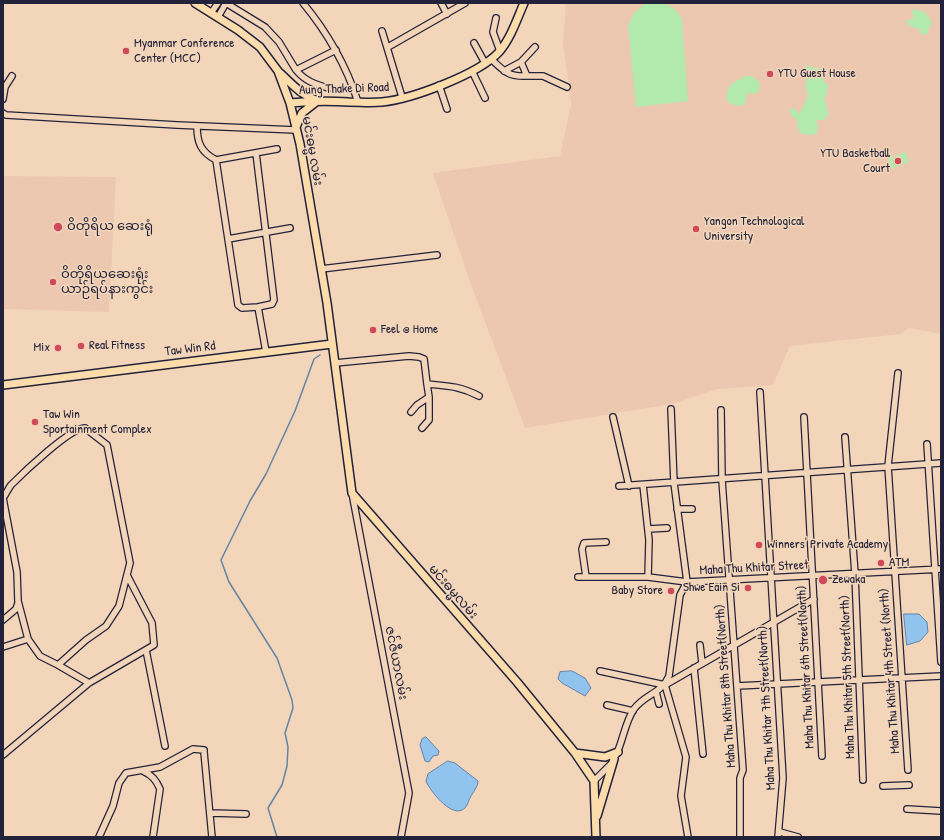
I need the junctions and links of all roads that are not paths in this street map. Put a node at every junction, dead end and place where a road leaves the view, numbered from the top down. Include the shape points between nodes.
1 (194, 3) edge
2 (218, 3) edge
3 (226, 3) edge
4 (303, 3) edge
5 (441, 3) edge
6 (465, 3) edge
7 (524, 3) edge
8 (211, 13) junction
9 (447, 14) junction
10 (218, 17) junction
11 (496, 18) dead end
12 (382, 31) dead end
13 (474, 43) dead end
14 (388, 47) junction
15 (535, 47) dead end
16 (336, 50) junction
17 (500, 51) junction
18 (488, 61) junction
19 (521, 62) junction
20 (296, 70) junction
21 (278, 71) junction
22 (472, 71) junction
23 (504, 71) junction
24 (12, 76) dead end
25 (527, 76) junction
26 (439, 85) junction
27 (567, 87) dead end
28 (330, 88) dead end
29 (4, 90) edge
30 (402, 97) junction
31 (486, 98) dead end
32 (3, 99) edge
33 (318, 101) junction
34 (358, 102) junction
35 (290, 103) junction
36 (446, 109) dead end
37 (3, 113) edge
38 (198, 126) junction
39 (296, 128) junction
40 (277, 149) dead end
41 (256, 153) junction
42 (216, 160) junction
43 (290, 228) dead end
44 (265, 233) junction
45 (228, 239) junction
46 (437, 255) dead end
47 (321, 269) junction
48 (258, 307) junction
49 (332, 344) junction
50 (266, 352) junction
51 (335, 363) junction
52 (898, 373) dead end
53 (3, 384) edge
54 (427, 384) junction
55 (760, 392) dead end
56 (479, 396) dead end
57 (429, 397) junction
58 (671, 409) dead end
59 (721, 410) dead end
60 (411, 412) dead end
61 (613, 417) dead end
62 (804, 417) dead end
63 (422, 428) dead end
64 (845, 437) dead end
65 (927, 444) dead end
66 (941, 463) edge
67 (928, 464) junction
68 (888, 466) junction
69 (846, 471) junction
70 (807, 473) junction
71 (764, 476) junction
72 (722, 480) junction
73 (674, 482) junction
74 (643, 485) junction
75 (618, 486) dead end
76 (629, 486) junction
77 (352, 493) junction
78 (3, 498) edge
79 (677, 509) junction
80 (692, 509) dead end
81 (667, 528) dead end
82 (648, 529) junction
83 (606, 542) dead end
84 (938, 569) edge
85 (895, 571) junction
86 (855, 574) junction
87 (127, 575) junction
88 (813, 576) junction
89 (586, 577) junction
90 (648, 577) junction
91 (578, 578) dead end
92 (771, 578) junction
93 (730, 581) junction
94 (687, 582) junction
95 (814, 599) junction
96 (18, 601) junction
97 (3, 620) edge
98 (774, 622) junction
99 (28, 639) junction
100 (734, 644) junction
101 (700, 645) dead end
102 (3, 647) edge
103 (146, 650) junction
104 (941, 662) edge
105 (702, 664) junction
106 (58, 665) junction
107 (694, 668) junction
108 (600, 671) dead end
109 (941, 676) edge
110 (901, 678) junction
111 (860, 680) junction
112 (818, 682) junction
113 (89, 683) junction
114 (776, 684) junction
115 (665, 685) junction
116 (737, 686) junction
117 (656, 692) junction
118 (659, 704) dead end
119 (608, 705) dead end
120 (633, 711) junction
121 (165, 746) dead end
122 (618, 752) junction
123 (575, 753) junction
124 (703, 754) dead end
125 (3, 755) edge
126 (822, 756) dead end
127 (614, 760) junction
128 (908, 770) dead end
129 (142, 771) junction
130 (863, 780) dead end
131 (594, 781) junction
132 (909, 785) dead end
133 (883, 786) dead end
134 (907, 808) dead end
135 (941, 811) edge
136 (211, 813) junction
137 (246, 814) dead end
138 (596, 818) junction
139 (779, 834) edge
140 (99, 837) edge
141 (153, 837) edge
142 (212, 837) edge
143 (401, 837) edge
144 (596, 837) edge
145 (688, 837) edge
146 (740, 837) edge
147 (798, 837) edge

1 - 8 main road, မင်းဓမ္မ လမ်း
2 - 8 street
3 - 10 street
3 - 20 street via 265,27 279,42
4 - 16 street via 316,18
5 - 9 street
6 - 9 street
7 - 17 main road, Aung Thake Di Road via 508,40
8 - 10 main road, မင်းဓမ္မ လမ်း
9 - 14 street
10 - 21 main road, မင်းဓမ္မ လမ်း via 260,47
11 - 17 street via 493,32
12 - 14 street
13 - 18 street
14 - 30 street
15 - 19 street
16 - 20 street
16 - 34 street
17 - 18 main road, Aung Thake Di Road
18 - 22 main road, Aung Thake Di Road
18 - 23 street
19 - 23 street
19 - 25 street
20 - 28 street via 306,80
21 - 33 main road via 292,85
21 - 35 main road, မင်းဓမ္မ လမ်း
22 - 26 main road, Aung Thake Di Road
22 - 31 street
23 - 25 street via 515,76
24 - 29 street
25 - 27 street via 543,76
26 - 30 main road, Aung Thake Di Road
26 - 36 street
29 - 32 street
30 - 34 main road, Aung Thake Di Road via 382,102
33 - 34 main road, Aung Thake Di Road
33 - 35 main road, Aung Thake Di Road
33 - 39 main road via 302,113
35 - 39 main road, မင်းဓမ္မ လမ်း
37 - 38 street
38 - 39 street
38 - 42 street via 199,145 205,154
39 - 47 main road, မင်းဓမ္မ လမ်း
40 - 41 street
41 - 42 street
41 - 44 street
42 - 45 street
43 - 44 street
44 - 45 street
44 - 48 street via 274,300 272,304
45 - 48 street via 238,305 242,308
46 - 47 street
47 - 49 main road, မင်းဓမ္မ လမ်း
48 - 50 street
49 - 50 main road, Taw Win Rd
49 - 51 main road
50 - 53 main road, Taw Win Rd
51 - 54 street via 419,357 424,359
51 - 77 main road
52 - 68 street, Maha Thu Khitar 4th Street (North)
54 - 56 street via 466,389
54 - 57 street
55 - 71 street, Maha Thu Khitar 7th Street(North)
57 - 60 street
57 - 63 street via 429,420
58 - 73 street
59 - 72 street, Maha Thu Khitar 8th Street(North)
61 - 76 street
62 - 70 street, Maha Thu Khitar 6th Street(North)
64 - 69 street, Maha Thu Khitar 5th Street(North)
65 - 67 street
66 - 67 street
67 - 68 street
67 - 84 street
68 - 69 street
68 - 85 street, Maha Thu Khitar 4th Street (North)
69 - 70 street
69 - 86 street, Maha Thu Khitar 5th Street(North)
70 - 71 street
70 - 88 street, Maha Thu Khitar 6th Street(North)
71 - 72 street
71 - 92 street, Maha Thu Khitar 7th Street(North)
72 - 73 street
72 - 93 street, Maha Thu Khitar 8th Street(North)
73 - 74 street
73 - 79 street
74 - 76 street
74 - 82 street
75 - 76 street
77 - 123 main road, မင်းဓမ္မလမ်း via 517,682
77 - 143 street, ဇင်ဇီယာလမ်း via 409,793
78 - 87 street via 10,486 65,436 82,427 86,428 107,445 130,563
78 - 96 street via 17,572
79 - 80 street
79 - 94 street
81 - 82 street
82 - 90 street
83 - 89 street via 584,543 582,549
84 - 85 street, Maha Thu Khitar Street
84 - 104 street
85 - 86 street, Maha Thu Khitar Street
85 - 110 street, Maha Thu Khitar 4th Street (North)
86 - 88 street, Maha Thu Khitar Street
86 - 111 street, Maha Thu Khitar 5th Street(North)
87 - 103 street via 152,623 154,646
87 - 106 street via 119,606 106,626
88 - 92 street, Maha Thu Khitar Street
88 - 95 street, Maha Thu Khitar 6th Street(North)
89 - 90 street
89 - 91 street
90 - 94 street
92 - 93 street, Maha Thu Khitar Street
92 - 98 street, Maha Thu Khitar 7th Street(North)
93 - 94 street, Maha Thu Khitar Street
93 - 100 street, Maha Thu Khitar 8th Street(North)
94 - 115 street, Maha Thu Khitar Street via 680,595 669,676
95 - 98 street
95 - 112 street, Maha Thu Khitar 6th Street(North)
96 - 97 street via 16,608
96 - 99 street
98 - 100 street
98 - 114 street, Maha Thu Khitar 7th Street(North)
99 - 102 street
99 - 106 street via 40,656
100 - 105 street
100 - 116 street, Maha Thu Khitar 8th Street(North)
101 - 105 street
103 - 113 street
103 - 121 street
105 - 107 street
106 - 113 street
107 - 115 street
107 - 124 street
108 - 115 street
109 - 110 street
110 - 111 street
110 - 128 street, Maha Thu Khitar 4th Street (North)
111 - 112 street
111 - 130 street, Maha Thu Khitar 5th Street(North)
112 - 114 street
112 - 126 street, Maha Thu Khitar 6th Street(North)
113 - 125 street
114 - 116 street
114 - 139 street, Maha Thu Khitar 7th Street(North) via 783,778
115 - 117 street
115 - 145 street via 686,756 681,796
116 - 146 street, Maha Thu Khitar 8th Street(North) via 743,770 740,778
117 - 118 street
117 - 120 street via 640,702
119 - 120 street
120 - 122 street
122 - 123 main road via 605,757
122 - 127 street
123 - 131 main road, မင်းဓမ္မလမ်း
127 - 131 street
127 - 138 main road
129 - 136 street via 168,764 193,750 204,750
129 - 140 street via 126,773 123,776
129 - 141 street via 151,775 160,789
131 - 138 main road
132 - 133 street
134 - 135 street
136 - 137 street
136 - 142 street
138 - 144 main road
139 - 147 street

